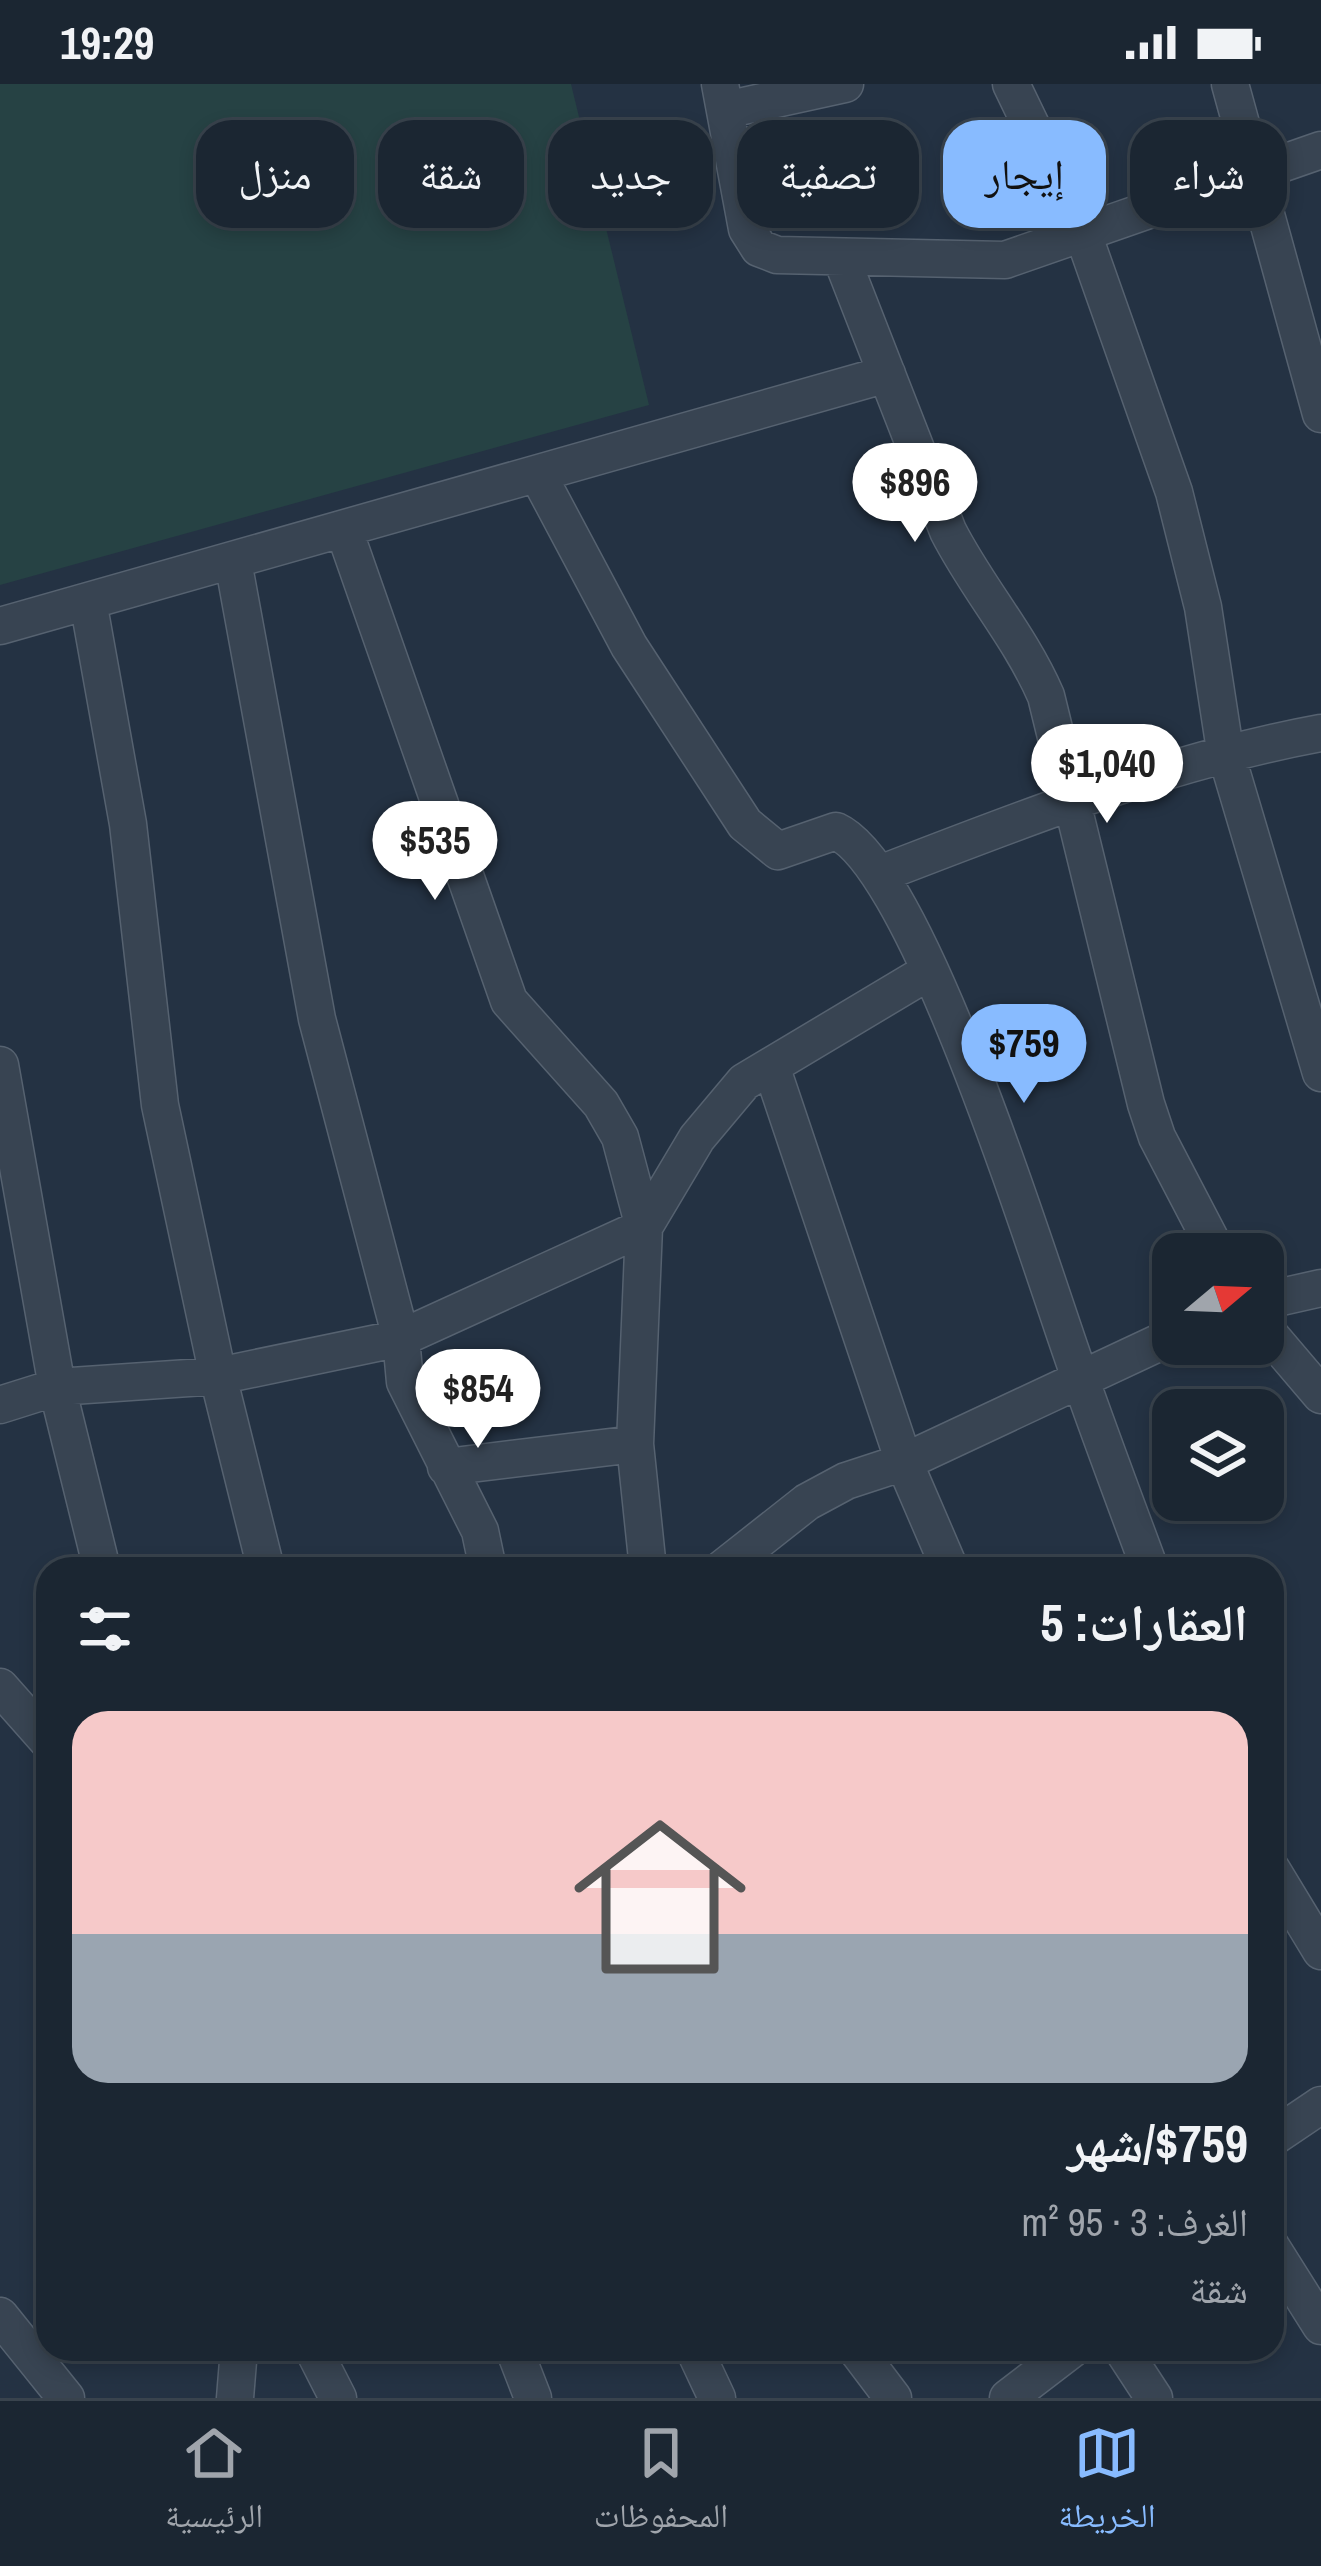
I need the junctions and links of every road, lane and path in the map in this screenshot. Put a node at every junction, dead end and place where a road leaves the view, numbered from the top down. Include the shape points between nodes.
1 (845, 84) edge
2 (1011, 84) edge
3 (1230, 84) edge
4 (722, 97) edge
5 (1240, 120) edge
6 (1321, 150) edge
7 (1287, 163) edge
8 (1130, 215) edge
9 (1271, 228) edge
10 (1082, 231) junction
11 (842, 256) junction
12 (887, 374) junction
13 (1321, 414) edge
14 (538, 476) junction
15 (344, 530) junction
16 (233, 561) junction
17 (88, 601) junction
18 (0, 626) edge
19 (1321, 733) edge
20 (1226, 750) junction
21 (1074, 799) junction
22 (880, 874) junction
23 (928, 972) junction
24 (0, 1065) edge
25 (771, 1066) junction
26 (1321, 1073) edge
27 (644, 1227) junction
28 (1207, 1233) edge
29 (1321, 1288) edge
30 (1284, 1296) edge
31 (401, 1338) junction
32 (1152, 1345) edge
33 (1284, 1352) edge
34 (218, 1376) junction
35 (1079, 1376) junction
36 (57, 1387) junction
37 (1321, 1395) edge
38 (0, 1405) edge
39 (634, 1444) junction
40 (904, 1462) junction
41 (446, 1467) junction
42 (100, 1557) edge
43 (263, 1557) edge
44 (485, 1557) edge
45 (647, 1557) edge
46 (737, 1557) edge
47 (945, 1557) edge
48 (1146, 1557) edge
49 (0, 1687) edge
50 (36, 1728) edge
51 (1284, 1890) edge
52 (1321, 1951) edge
53 (1321, 2104) edge
54 (1284, 2130) edge
55 (1284, 2267) edge
56 (0, 2316) edge
57 (1321, 2326) edge
58 (36, 2361) edge
59 (36, 2361) edge
60 (238, 2361) edge
61 (319, 2361) edge
62 (518, 2361) edge
63 (700, 2361) edge
64 (865, 2361) edge
65 (1056, 2361) edge
66 (1129, 2361) edge
67 (66, 2398) edge
68 (235, 2398) edge
69 (338, 2398) edge
70 (532, 2398) edge
71 (717, 2398) edge
72 (892, 2398) edge
73 (1008, 2398) edge
74 (1154, 2398) edge

1 - 4 street
2 - 10 street
3 - 5 street
4 - 11 street via 747,230 759,248
6 - 7 street
8 - 10 street
9 - 13 street
10 - 11 street via 1005,260
10 - 20 street via 1189,542
11 - 12 street
12 - 14 street
12 - 21 street via 970,574 1029,656
14 - 15 street
14 - 22 street via 628,646 746,824 778,850 836,831 855,839
15 - 16 street
15 - 27 street via 509,1001 601,1104 620,1137
16 - 17 street
16 - 31 street via 316,1019
17 - 18 street
17 - 34 street via 128,824 160,1105
19 - 20 street
20 - 21 street
20 - 26 street
21 - 22 street
21 - 28 street via 1146,1104
22 - 23 street
23 - 25 street
23 - 35 street via 966,1049
24 - 36 street
25 - 27 street via 744,1082 697,1138
25 - 40 street
27 - 31 street
27 - 39 street
29 - 30 street
31 - 34 street
31 - 41 street via 405,1382
32 - 35 street
33 - 37 street
34 - 36 street
34 - 43 street
35 - 40 street
35 - 48 street
36 - 38 street
36 - 42 street
39 - 41 street
39 - 45 street
40 - 46 street via 807,1502
40 - 47 street
41 - 44 street
49 - 50 street
51 - 52 street
53 - 54 street
55 - 57 street
56 - 58 street
59 - 67 street
60 - 68 street
61 - 69 street
62 - 70 street
63 - 71 street
64 - 72 street
65 - 73 street
66 - 74 street

